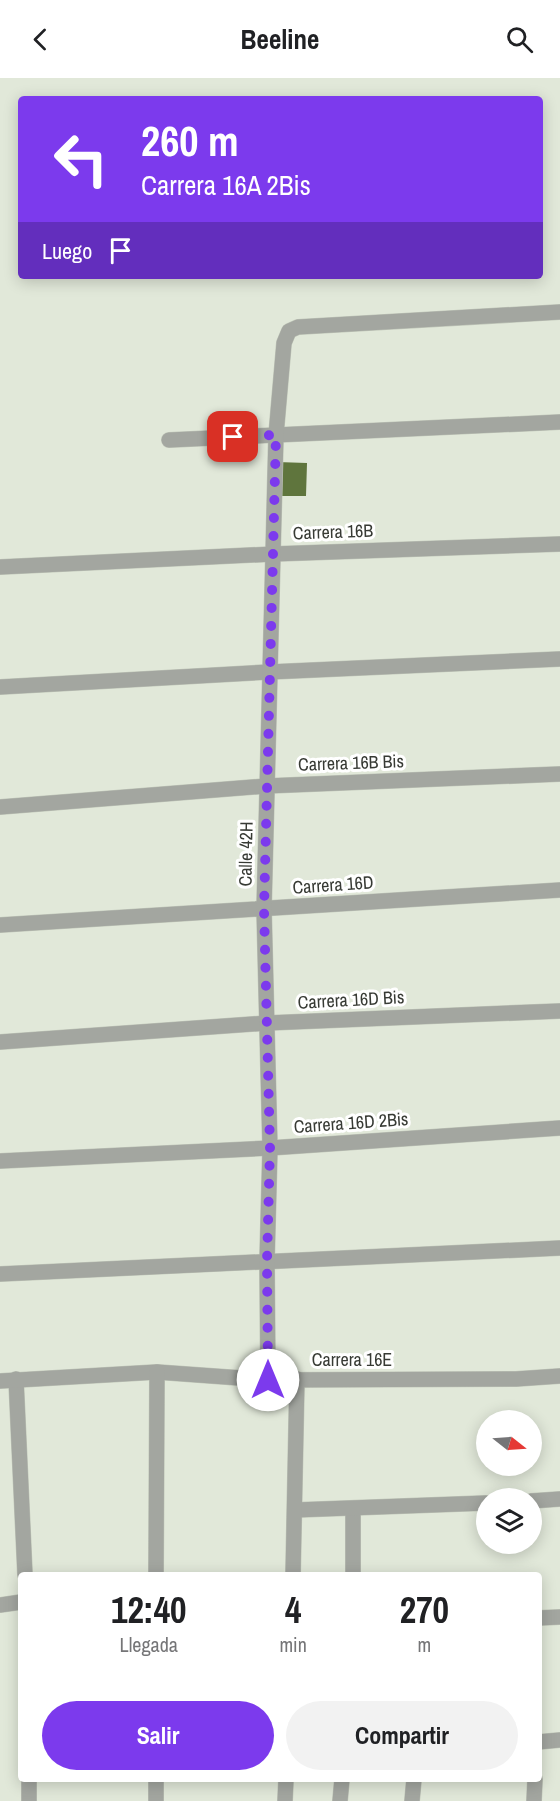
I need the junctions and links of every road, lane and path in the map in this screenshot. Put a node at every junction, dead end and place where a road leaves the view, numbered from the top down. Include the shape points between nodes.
1 (560, 312) edge
2 (560, 422) edge
3 (276, 435) junction
4 (169, 440) dead end
5 (560, 544) edge
6 (273, 554) junction
7 (0, 567) edge
8 (560, 659) edge
9 (269, 672) junction
10 (0, 687) edge
11 (560, 774) edge
12 (266, 786) junction
13 (0, 807) edge
14 (560, 890) edge
15 (264, 909) junction
16 (0, 925) edge
17 (560, 1011) edge
18 (267, 1023) junction
19 (0, 1042) edge
20 (560, 1128) edge
21 (270, 1148) junction
22 (0, 1161) edge
23 (560, 1248) edge
24 (267, 1261) junction
25 (0, 1274) edge
26 (157, 1372) junction
27 (560, 1376) edge
28 (297, 1379) junction
29 (8, 1380) edge
30 (268, 1380) junction
31 (560, 1499) edge
32 (542, 1500) edge
33 (476, 1503) edge
34 (353, 1509) junction
35 (295, 1510) junction
36 (25, 1572) edge
37 (156, 1572) edge
38 (293, 1572) edge
39 (353, 1572) edge
40 (18, 1602) edge
41 (0, 1605) edge
42 (560, 1617) edge
43 (542, 1618) edge
44 (560, 1740) edge
45 (542, 1742) edge
46 (29, 1782) edge
47 (156, 1782) edge
48 (286, 1782) edge
49 (342, 1782) edge
50 (414, 1782) edge
51 (535, 1782) edge
52 (29, 1801) edge
53 (156, 1801) edge
54 (285, 1801) edge
55 (340, 1801) edge
56 (412, 1801) edge
57 (534, 1801) edge

1 - 3 street, Calle 42H via 298,327 289,331 284,343
2 - 3 street
3 - 4 street
3 - 6 street, Calle 42H
5 - 6 street, Carrera 16B
6 - 7 street, Carrera 16B
6 - 9 street, Calle 42H
8 - 9 street
9 - 10 street
9 - 12 street, Calle 42H
11 - 12 street, Carrera 16B Bis
12 - 13 street, Carrera 16B Bis
12 - 15 street, Calle 42H
14 - 15 street, Carrera 16D
15 - 16 street, Carrera 16D
15 - 18 street, Calle 42H
17 - 18 street, Carrera 16D Bis
18 - 19 street, Carrera 16D Bis
18 - 21 street, Calle 42H
20 - 21 street, Carrera 16D 2Bis
21 - 22 street, Carrera 16D 2Bis
21 - 24 street, Calle 42H
23 - 24 street
24 - 25 street
24 - 30 street, Calle 42H
26 - 29 street, Carrera 16E
26 - 30 street, Carrera 16E
26 - 37 street
27 - 28 street, Carrera 16E
28 - 30 street, Carrera 16E
28 - 35 street
29 - 36 street
31 - 32 street
33 - 34 street
34 - 35 street
34 - 39 street
35 - 38 street
40 - 41 street
42 - 43 street
44 - 45 street
46 - 52 street
47 - 53 street
48 - 54 street
49 - 55 street
50 - 56 street
51 - 57 street

